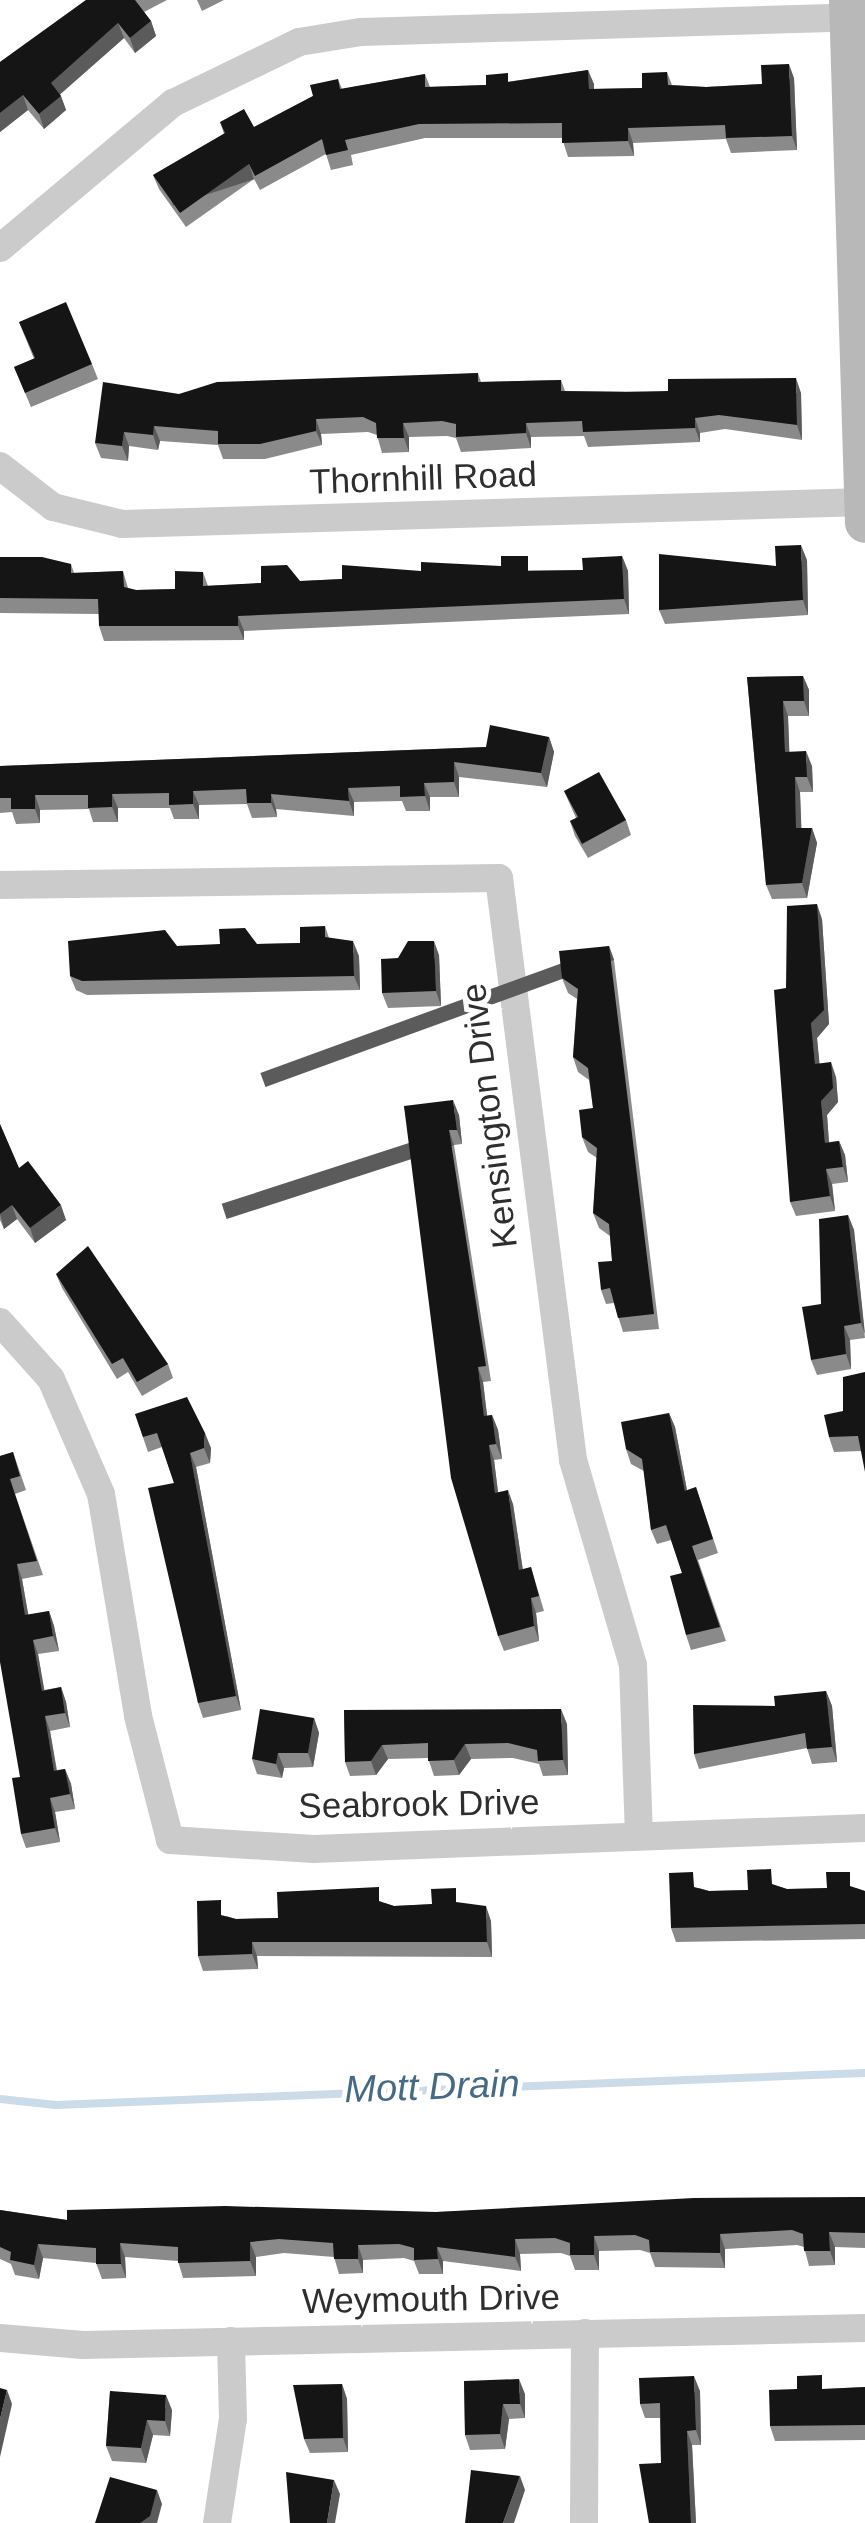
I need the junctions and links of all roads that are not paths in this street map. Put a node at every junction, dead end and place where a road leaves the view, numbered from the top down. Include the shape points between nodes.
1 (854, 12) edge
2 (0, 248) edge
3 (0, 466) edge
4 (865, 502) edge
5 (865, 523) edge
6 (0, 885) edge
7 (0, 1322) edge
8 (865, 1828) edge
9 (639, 1835) junction
10 (865, 2328) edge
11 (586, 2333) junction
12 (0, 2338) edge
13 (231, 2341) junction
14 (217, 2523) edge
15 (584, 2523) edge

1 - 2 street via 361,32 299,42 207,80
1 - 4 street
3 - 4 street, Thornhill Road via 52,507 122,524
4 - 5 street
6 - 9 street, Kensington Drive via 499,878 573,1460 633,1665
7 - 9 street, Seabrook Drive via 51,1379 101,1494 138,1716 170,1840 314,1849
8 - 9 street, Seabrook Drive
10 - 11 street, Weymouth Drive
11 - 13 street, Weymouth Drive
11 - 15 street
12 - 13 street, Weymouth Drive
13 - 14 street via 232,2433

